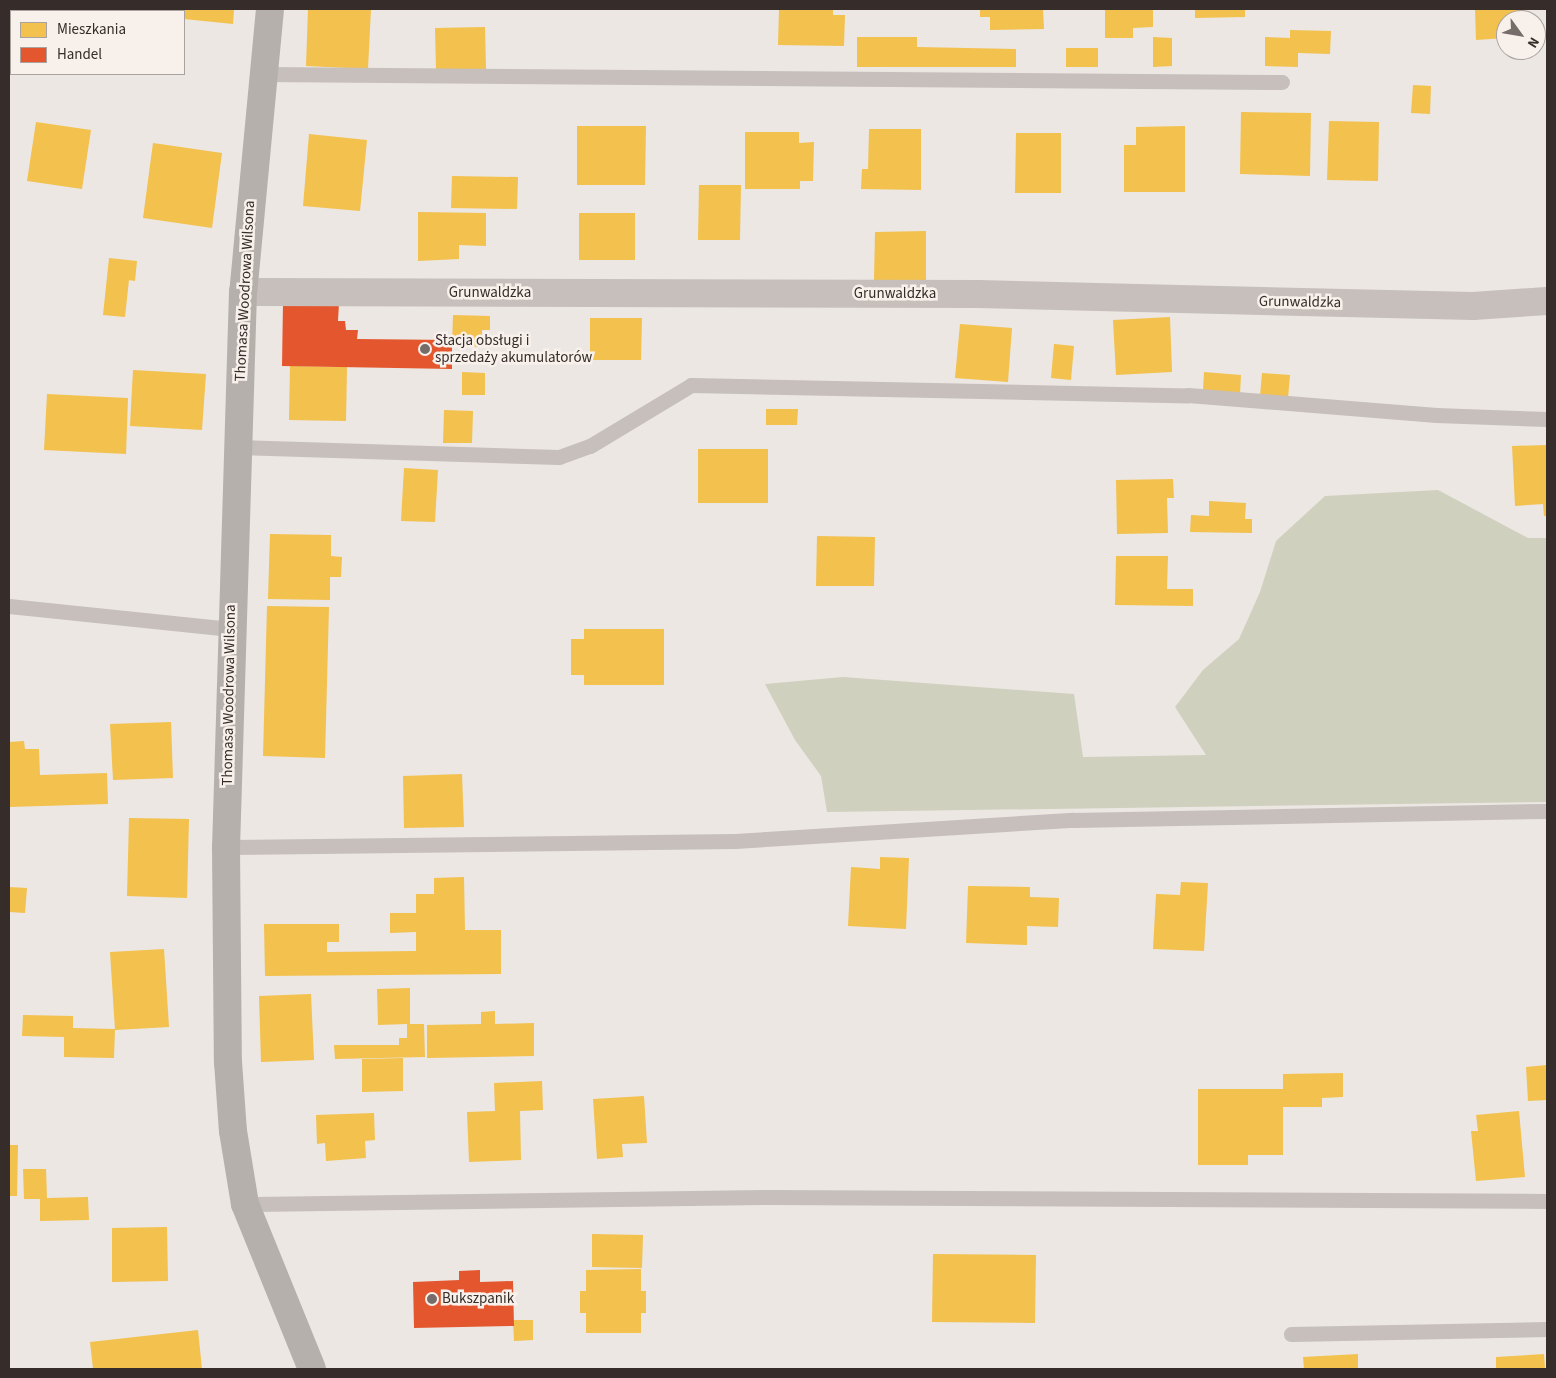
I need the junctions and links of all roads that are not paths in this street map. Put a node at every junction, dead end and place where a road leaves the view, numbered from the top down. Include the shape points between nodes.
1 (270, 9) edge
2 (262, 74) junction
3 (1282, 82) dead end
4 (243, 292) junction
5 (1547, 301) edge
6 (1547, 419) edge
7 (237, 447) junction
8 (9, 606) edge
9 (231, 629) junction
10 (1547, 811) edge
11 (226, 847) junction
12 (1547, 1201) edge
13 (245, 1204) junction
14 (1547, 1329) edge
15 (1291, 1334) dead end
16 (312, 1369) edge

1 - 2 street, Thomasa Woodrowa Wilsona
2 - 3 lane
2 - 4 street, Thomasa Woodrowa Wilsona
4 - 5 street, Grunwaldzka via 978,294 1473,306
4 - 7 street, Thomasa Woodrowa Wilsona
6 - 7 lane via 1436,415 1188,396 691,385 590,446 559,457
7 - 9 street, Thomasa Woodrowa Wilsona
8 - 9 lane
9 - 11 street, Thomasa Woodrowa Wilsona
10 - 11 lane via 1073,820 736,841
11 - 13 street, Thomasa Woodrowa Wilsona via 228,1062 232,1131
12 - 13 lane via 767,1197
13 - 16 street, Thomasa Woodrowa Wilsona
14 - 15 lane

